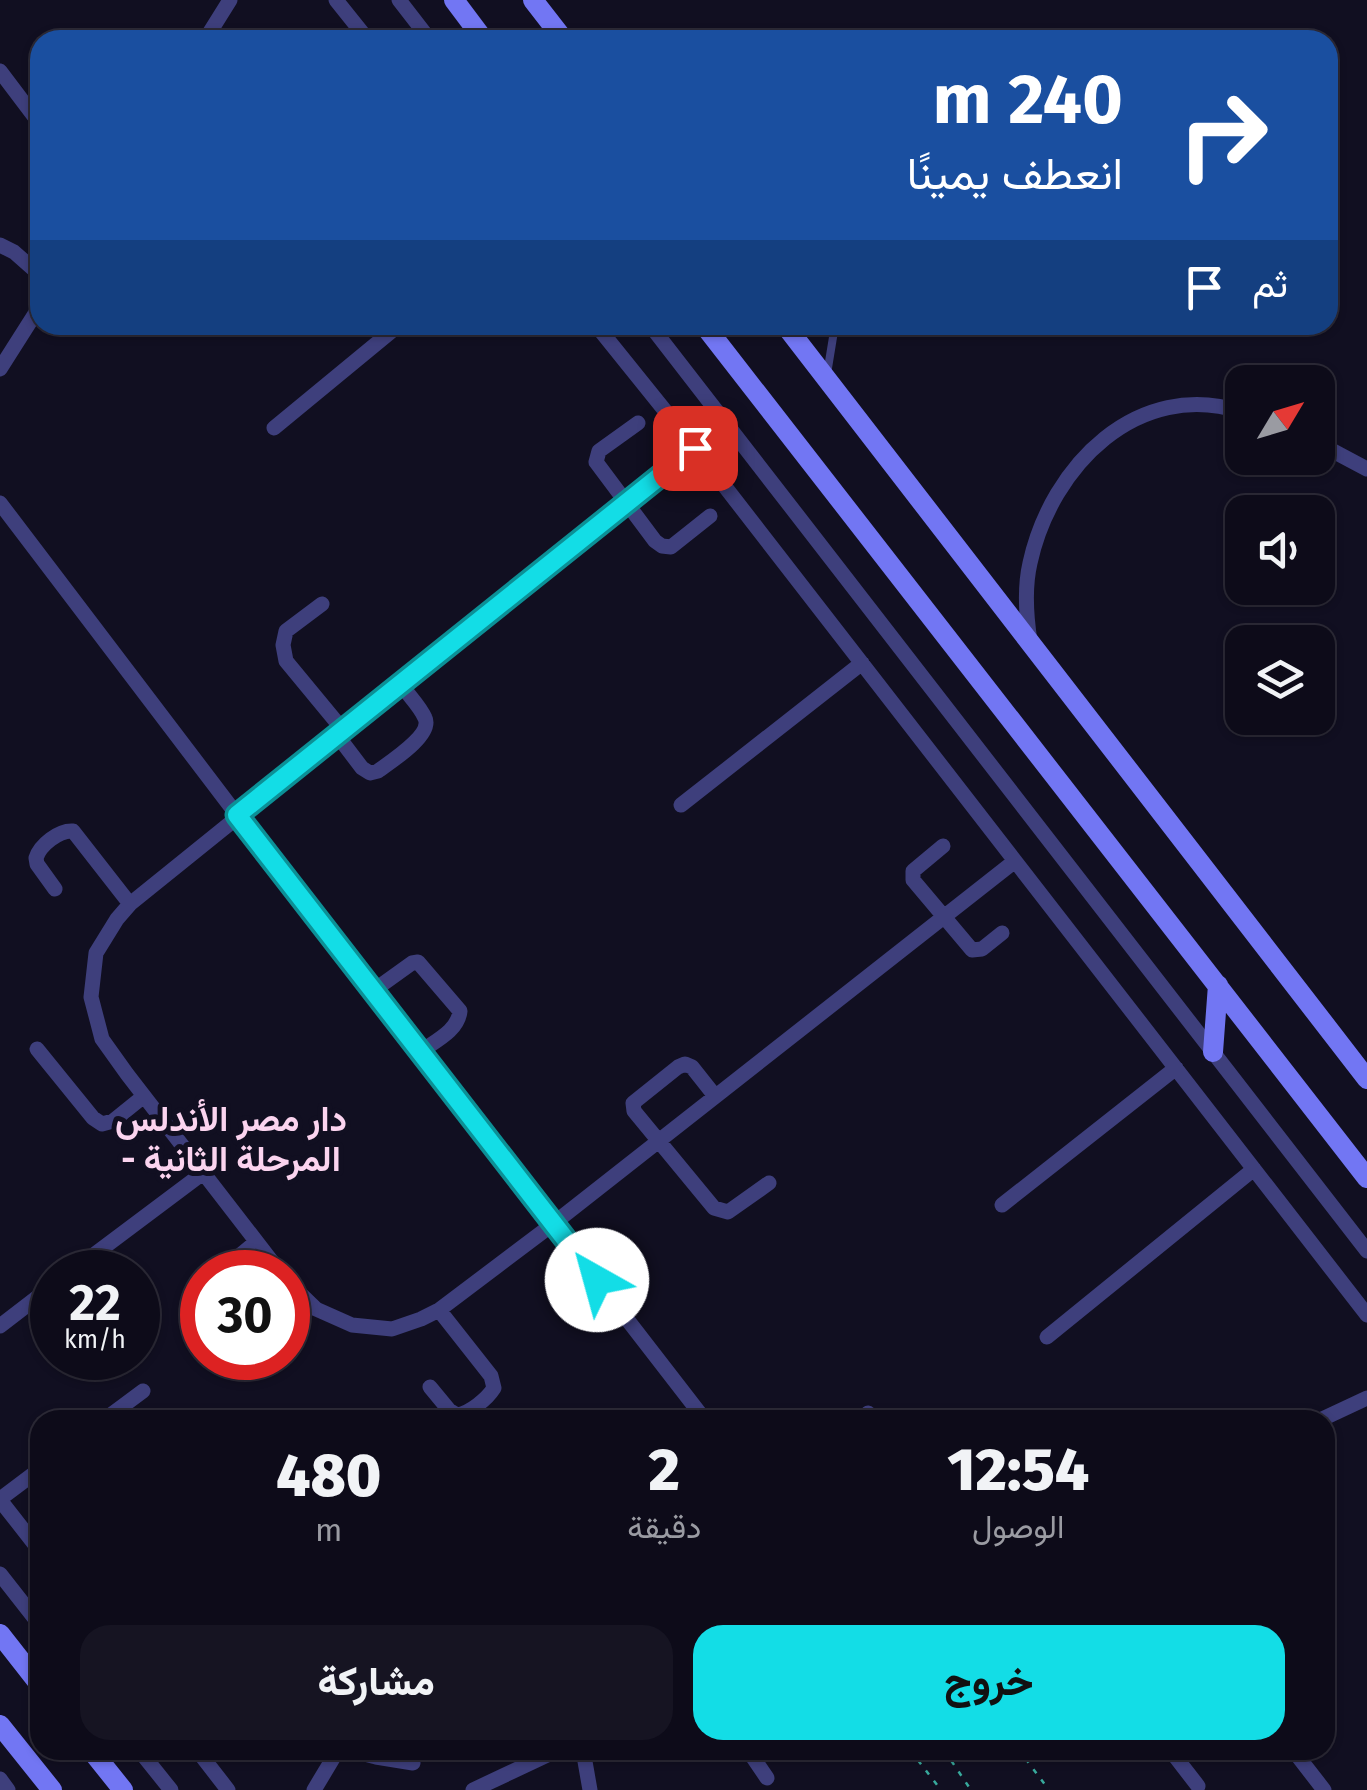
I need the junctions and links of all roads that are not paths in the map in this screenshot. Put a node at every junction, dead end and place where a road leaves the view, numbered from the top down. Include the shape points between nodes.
1 (230, 0) edge
2 (336, 0) edge
3 (399, 0) edge
4 (454, 0) edge
5 (533, 0) edge
6 (211, 30) edge
7 (360, 30) edge
8 (422, 30) edge
9 (476, 30) edge
10 (556, 30) edge
11 (0, 72) edge
12 (30, 111) edge
13 (0, 245) edge
14 (30, 266) edge
15 (30, 322) edge
16 (387, 335) edge
17 (604, 335) edge
18 (658, 335) edge
19 (712, 335) edge
20 (793, 335) edge
21 (833, 335) edge
22 (0, 369) edge
23 (827, 378) junction
24 (1225, 408) edge
25 (638, 422) dead end
26 (274, 428) dead end
27 (695, 448) junction
28 (1335, 452) edge
29 (1367, 468) edge
30 (626, 503) junction
31 (0, 504) edge
32 (710, 516) dead end
33 (322, 604) dead end
34 (1030, 641) junction
35 (862, 663) junction
36 (400, 684) junction
37 (340, 733) junction
38 (681, 805) dead end
39 (237, 815) junction
40 (943, 846) dead end
41 (1015, 860) junction
42 (55, 889) dead end
43 (130, 904) junction
44 (943, 917) junction
45 (1002, 932) dead end
46 (1218, 984) junction
47 (373, 991) junction
48 (37, 1049) dead end
49 (420, 1052) junction
50 (1214, 1052) junction
51 (1176, 1068) junction
52 (1367, 1079) edge
53 (144, 1096) junction
54 (715, 1096) junction
55 (658, 1141) junction
56 (1254, 1170) junction
57 (203, 1173) junction
58 (1367, 1178) edge
59 (769, 1182) dead end
60 (1002, 1205) dead end
61 (553, 1224) junction
62 (256, 1242) junction
63 (100, 1250) edge
64 (246, 1250) edge
65 (262, 1250) edge
66 (1367, 1251) edge
67 (30, 1303) edge
68 (310, 1303) edge
69 (439, 1310) junction
70 (1367, 1314) edge
71 (0, 1326) edge
72 (1047, 1337) dead end
73 (430, 1387) dead end
74 (142, 1391) dead end
75 (1367, 1398) edge
76 (117, 1410) edge
77 (449, 1410) edge
78 (469, 1410) edge
79 (697, 1410) edge
80 (1335, 1413) edge
81 (30, 1477) edge
82 (0, 1500) edge
83 (30, 1538) edge
84 (0, 1574) edge
85 (30, 1612) edge
86 (0, 1634) edge
87 (30, 1672) edge
88 (2, 1730) edge
89 (99, 1760) edge
90 (147, 1760) edge
91 (205, 1760) edge
92 (332, 1760) edge
93 (398, 1760) edge
94 (537, 1760) edge
95 (585, 1760) edge
96 (755, 1760) edge
97 (1179, 1760) edge
98 (1300, 1760) edge
99 (413, 1762) dead end
100 (767, 1778) dead end
101 (0, 1779) edge
102 (1198, 1786) dead end
103 (8, 1790) edge
104 (52, 1790) edge
105 (123, 1790) edge
106 (171, 1790) edge
107 (228, 1790) edge
108 (314, 1790) edge
109 (473, 1790) edge
110 (590, 1790) edge
111 (1324, 1790) edge

1 - 6 street
2 - 7 street
3 - 8 street
4 - 9 street
5 - 10 street
11 - 12 street
13 - 14 street
15 - 22 street
16 - 26 street
17 - 27 street
18 - 50 street
19 - 46 street
20 - 23 street
21 - 23 lane
23 - 34 street
24 - 34 street via 1156,409 1112,432 1082,461 1054,500 1035,545 1026,592
25 - 30 street via 596,458
27 - 30 street
27 - 35 street
28 - 29 street
30 - 32 street via 666,547
30 - 36 street
31 - 39 street
33 - 37 street via 286,631 286,661
34 - 52 street
35 - 38 street
35 - 41 street
36 - 37 street
36 - 37 street via 427,727 378,772 362,768
37 - 39 street
39 - 43 street
39 - 47 street
40 - 44 street via 912,876
41 - 44 street
41 - 51 street
42 - 43 street via 36,858 73,831
43 - 53 street via 96,953 91,997 102,1038
44 - 45 street via 972,950
44 - 54 street
46 - 50 street
46 - 58 street
47 - 49 street
47 - 49 street via 418,962 460,1011 453,1028
48 - 53 street via 102,1124
49 - 61 street
50 - 66 street
51 - 56 street
51 - 60 street
53 - 57 street
54 - 55 street
54 - 55 street via 684,1064 639,1097 634,1111
55 - 59 street via 714,1208 728,1212
55 - 61 street
56 - 70 street
56 - 72 street
57 - 62 street
57 - 63 street
61 - 69 street
61 - 79 street
62 - 64 street
62 - 65 street
67 - 71 street
68 - 69 street via 352,1326 392,1329
69 - 78 street via 491,1376 494,1388
73 - 77 street
74 - 76 street
75 - 80 street
81 - 82 street
82 - 83 street
84 - 85 street
86 - 87 street
88 - 104 street
89 - 105 street
90 - 106 street
91 - 107 street
92 - 108 street
93 - 99 street
94 - 109 street
95 - 110 street
96 - 100 street
97 - 102 street
98 - 111 street
101 - 103 street

